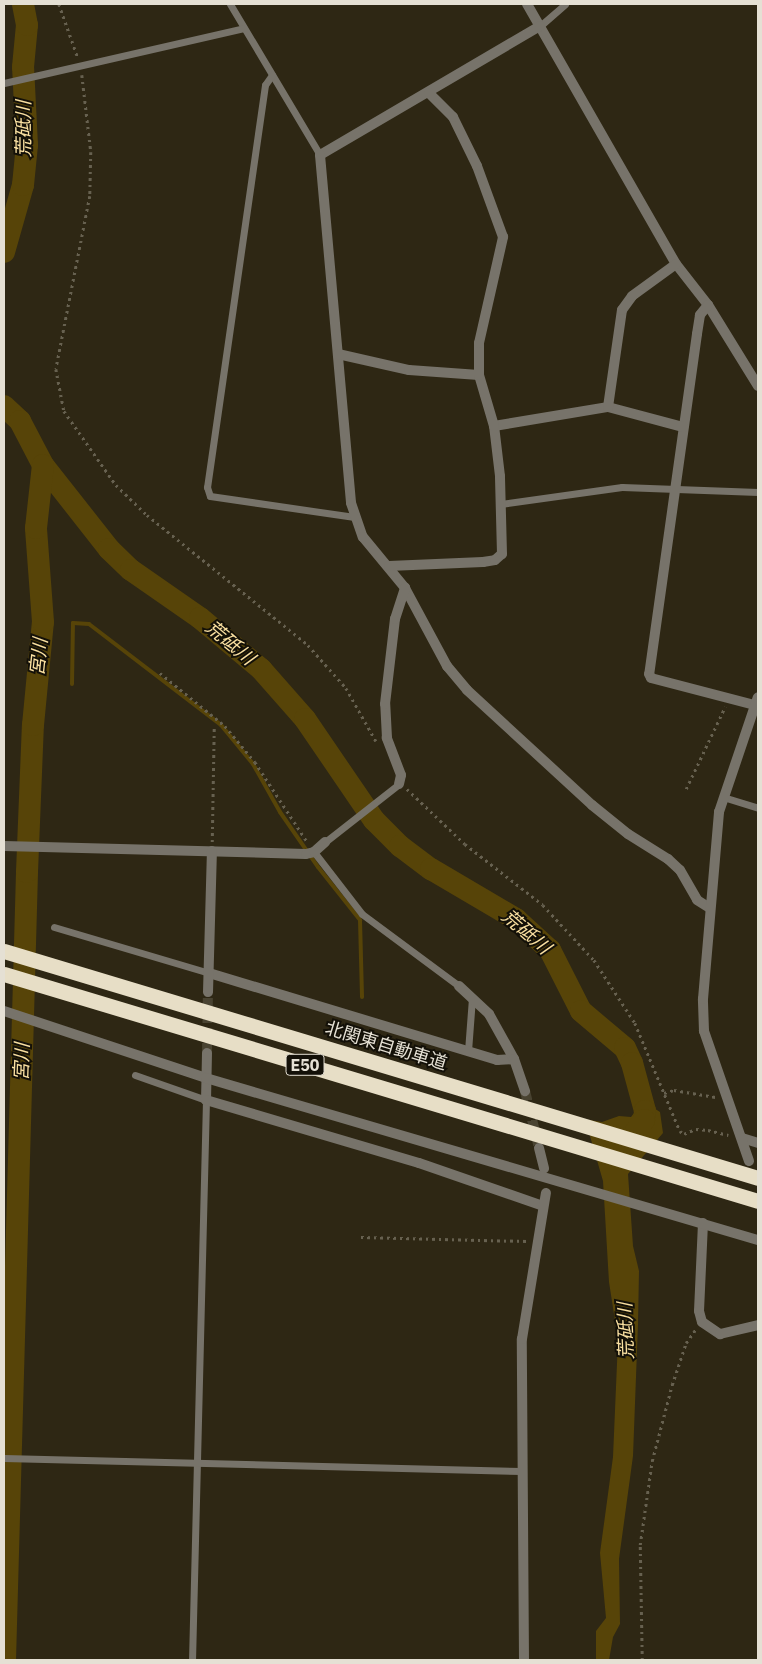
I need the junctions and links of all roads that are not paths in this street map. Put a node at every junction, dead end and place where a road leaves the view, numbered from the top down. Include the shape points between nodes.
1 (230, 4) edge
2 (527, 4) edge
3 (565, 4) edge
4 (540, 26) junction
5 (244, 28) junction
6 (272, 75) junction
7 (4, 83) edge
8 (429, 93) junction
9 (320, 155) junction
10 (676, 264) junction
11 (708, 305) junction
12 (338, 354) junction
13 (479, 375) junction
14 (758, 386) edge
15 (608, 407) junction
16 (494, 426) junction
17 (683, 426) junction
18 (676, 488) junction
19 (758, 492) edge
20 (501, 504) junction
21 (354, 517) junction
22 (389, 566) junction
23 (405, 588) junction
24 (756, 701) edge
25 (400, 781) joint
26 (723, 798) junction
27 (758, 808) edge
28 (325, 842) joint
29 (6, 846) edge
30 (212, 851) junction
31 (314, 852) junction
32 (710, 908) junction
33 (54, 927) dead end
34 (4, 951) edge
35 (209, 973) junction
36 (4, 974) edge
37 (459, 986) joint
38 (208, 992) tunnel mouth
39 (472, 998) junction
40 (5, 1011) edge
41 (468, 1051) junction
42 (207, 1053) tunnel mouth
43 (514, 1059) junction
44 (136, 1075) dead end
45 (206, 1078) junction
46 (525, 1091) tunnel mouth
47 (206, 1100) junction
48 (742, 1138) junction
49 (758, 1143) edge
50 (539, 1148) tunnel mouth
51 (749, 1161) dead end
52 (544, 1168) dead end
53 (758, 1178) edge
54 (546, 1193) dead end
55 (758, 1201) edge
56 (543, 1206) junction
57 (703, 1223) junction
58 (758, 1240) edge
59 (758, 1325) edge
60 (4, 1458) edge
61 (198, 1462) junction
62 (522, 1471) junction
63 (192, 1660) edge
64 (524, 1660) edge

1 - 5 lane
2 - 4 street
3 - 4 lane
4 - 8 street
4 - 10 street
5 - 6 lane
5 - 7 lane
6 - 9 lane
6 - 21 lane via 265,85 207,486 210,496
8 - 9 street
8 - 13 street via 453,117 477,166 503,237 479,343
9 - 12 street
10 - 11 street
10 - 15 street via 632,296 622,310
11 - 14 street
11 - 17 street via 698,324
12 - 13 street via 408,370
12 - 21 street
13 - 16 street
15 - 16 street
15 - 17 street
16 - 20 street
17 - 18 street
18 - 19 lane
18 - 20 lane via 622,487
18 - 24 street via 649,674 651,678 730,698
20 - 22 street via 502,554 495,560
21 - 22 street via 363,537
22 - 23 street
23 - 25 street via 395,619 385,704 386,730
23 - 32 street via 447,666 467,690 592,805 628,834 668,859 680,870 697,900
24 - 26 street
25 - 28 lane
26 - 27 lane
26 - 32 street
28 - 31 street
29 - 30 street
30 - 31 street
30 - 35 street
31 - 37 lane via 362,914
32 - 48 street via 703,1018 714,1063
33 - 35 lane
34 - 53 highway, 北関東自動車道 / E50
35 - 38 street
35 - 41 street
36 - 55 highway, E50
37 - 39 street
39 - 41 lane
39 - 43 street via 489,1014
40 - 45 street
41 - 43 street via 497,1060
42 - 45 street
43 - 46 street
44 - 47 lane
45 - 47 street
45 - 57 street
47 - 56 street via 419,1163
47 - 61 lane
48 - 49 street
48 - 51 street
50 - 52 street
54 - 56 street
56 - 62 street via 522,1339
57 - 58 street
57 - 59 street via 699,1311 704,1326 727,1334
60 - 61 lane
61 - 62 lane
61 - 63 lane
62 - 64 street

